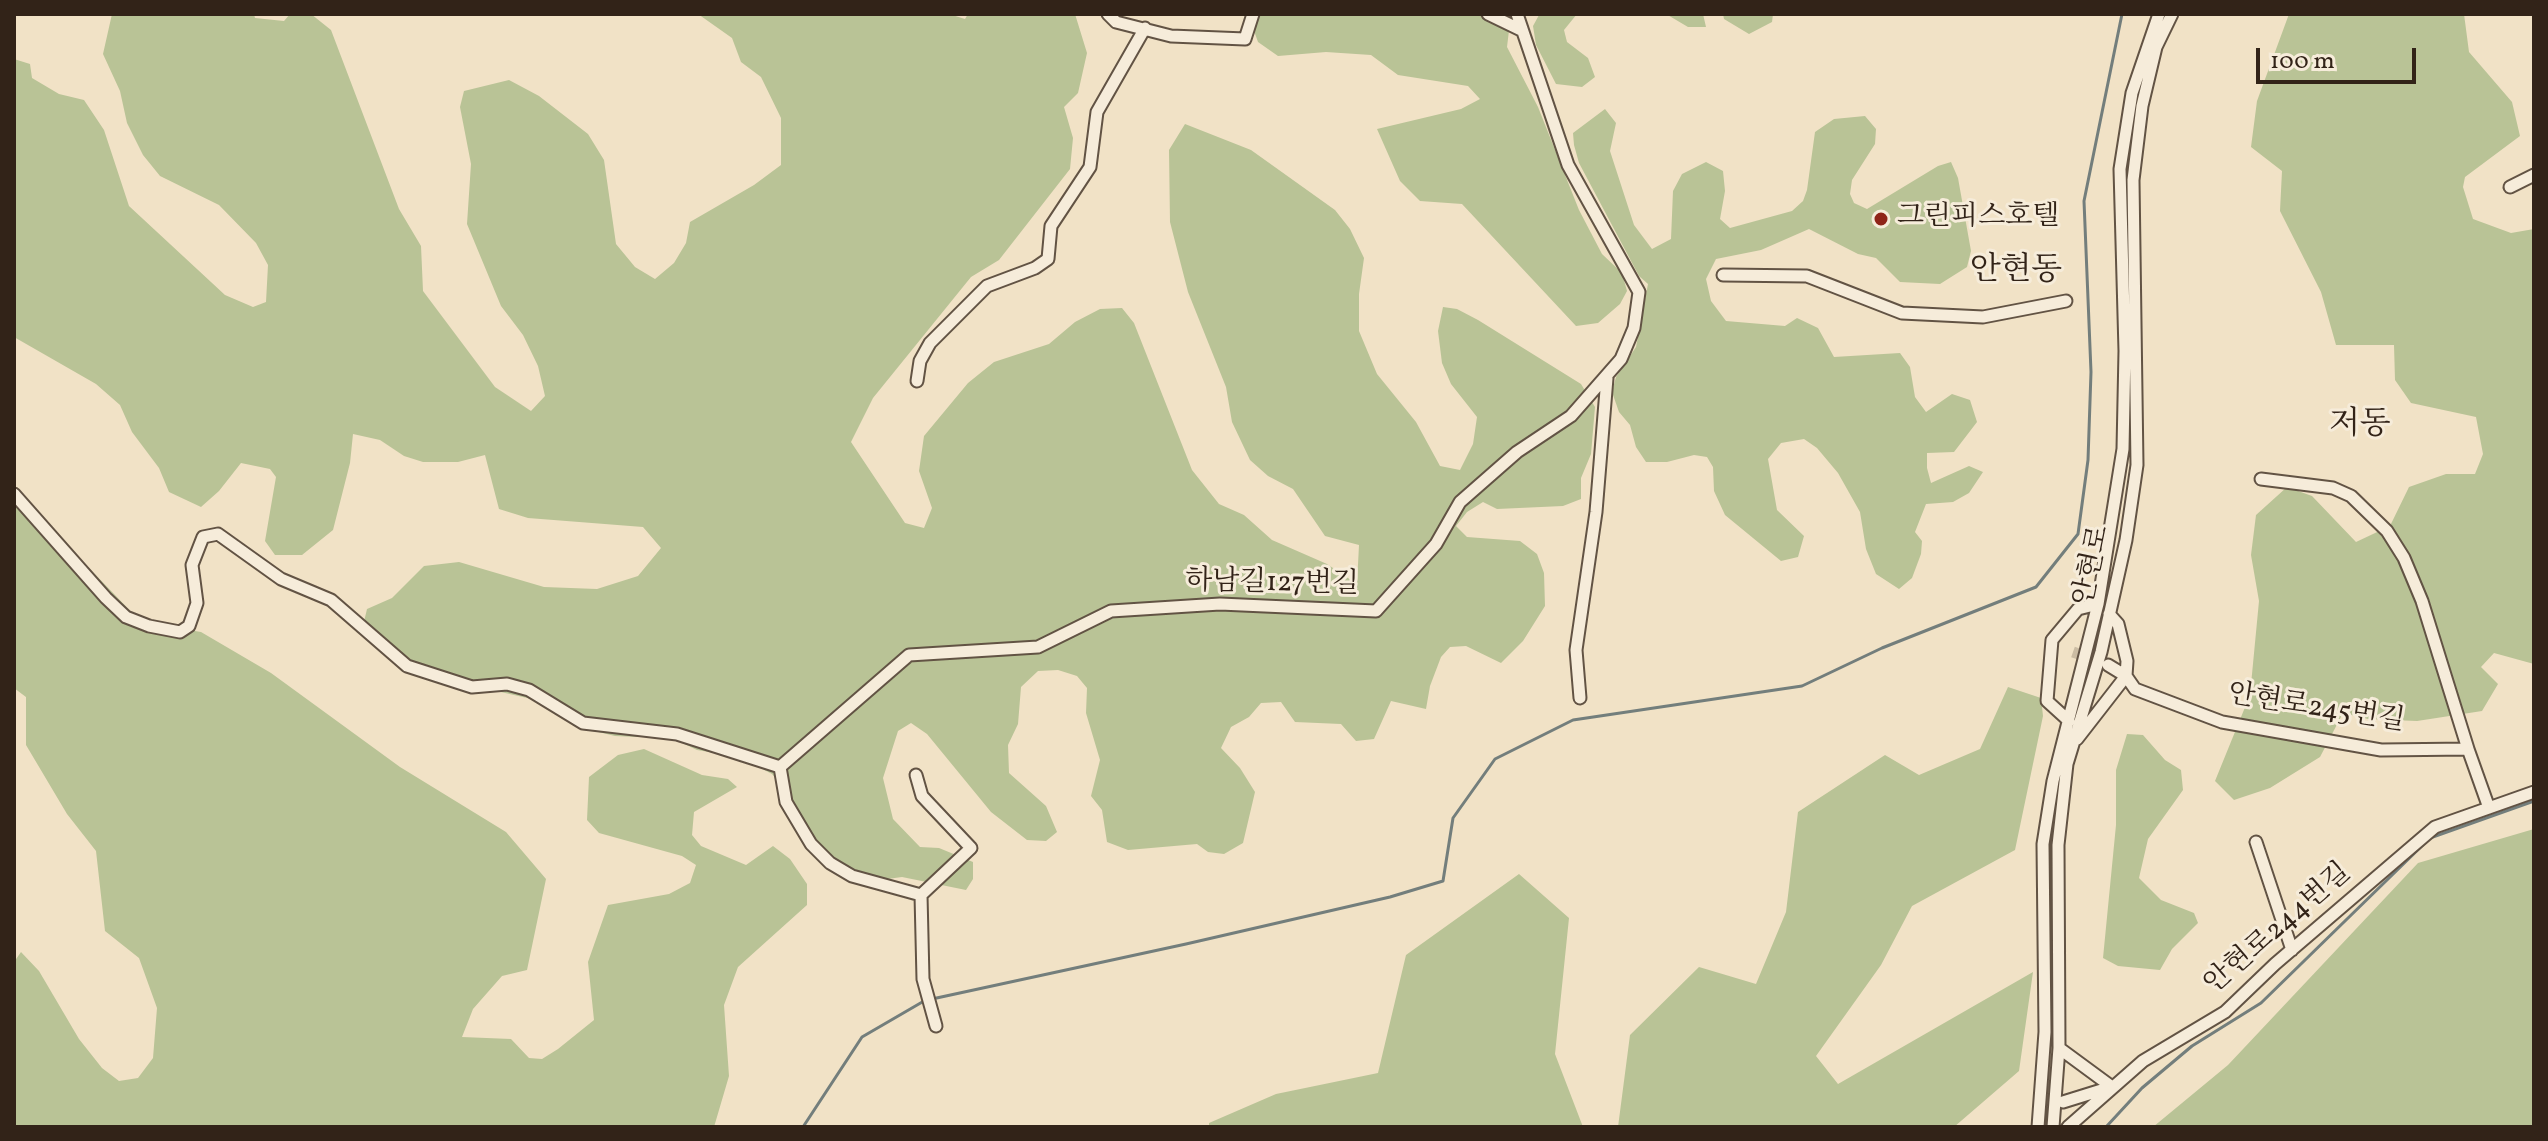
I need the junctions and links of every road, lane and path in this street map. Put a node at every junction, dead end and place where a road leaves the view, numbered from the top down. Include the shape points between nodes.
1 (1108, 14) edge
2 (1253, 14) edge
3 (1488, 14) edge
4 (1517, 14) edge
5 (2159, 14) edge
6 (2172, 14) edge
7 (1145, 28) junction
8 (1521, 30) junction
9 (2534, 175) edge
10 (2510, 187) dead end
11 (1723, 275) dead end
12 (2066, 301) dead end
13 (1607, 378) junction
14 (917, 381) dead end
15 (2261, 479) dead end
16 (14, 494) edge
17 (2098, 604) junction
18 (2109, 614) junction
19 (2108, 665) tunnel mouth
20 (2126, 676) junction
21 (1580, 698) dead end
22 (2069, 721) junction
23 (2074, 742) junction
24 (2468, 749) junction
25 (780, 767) junction
26 (916, 775) dead end
27 (2534, 792) edge
28 (2489, 808) junction
29 (2256, 842) dead end
30 (921, 895) junction
31 (2292, 950) junction
32 (936, 1026) dead end
33 (2059, 1048) junction
34 (2112, 1087) junction
35 (2063, 1102) dead end
36 (2038, 1127) edge
37 (2053, 1127) edge
38 (2068, 1127) edge

1 - 7 street via 1116,22
2 - 7 street via 1245,39 1171,36
3 - 8 street
4 - 8 street, 하남길127번길
5 - 17 street, 안현로 via 2132,93 2120,169 2123,449
6 - 18 street, 안현로 via 2156,47 2142,106 2133,180 2137,465
7 - 14 street via 1097,112 1090,167 1051,226 1048,259 987,286 930,343
8 - 13 street, 하남길127번길 via 1568,165 1639,292 1634,328
9 - 10 street
11 - 12 street via 1807,276 1902,313 1983,317
13 - 21 street via 1596,512 1576,650
13 - 25 street, 하남길127번길 via 1571,416 1517,452 1460,502 1436,544 1376,611 1220,604 1111,611 1038,647 909,655
15 - 24 street via 2333,488 2351,496 2387,531 2422,601
16 - 25 street via 106,598 126,617 149,626 180,632 189,626 197,603 192,565 203,537 218,534 281,579 331,600 407,666 472,687 507,684 529,690 583,723 677,734
17 - 22 street, 안현로
17 - 22 street via 2078,609 2052,640 2047,701
18 - 20 street via 2118,624
18 - 23 street, 안현로
19 - 20 street, 안현로245번길
20 - 23 street
20 - 24 street, 안현로245번길 via 2135,689 2222,722 2381,750
22 - 36 street, 안현로 via 2043,844 2045,1032
23 - 33 street, 안현로 via 2058,845
24 - 28 street
25 - 30 street via 786,802 811,844 830,863 852,876
26 - 30 street via 922,796 971,848
27 - 28 street, 안현로244번길
28 - 31 street, 안현로244번길 via 2435,827
29 - 31 street
30 - 32 street via 923,979
31 - 34 street, 안현로244번길 via 2225,1012 2143,1061
33 - 34 street
33 - 37 street, 안현로
34 - 35 street
34 - 38 street, 안현로244번길

